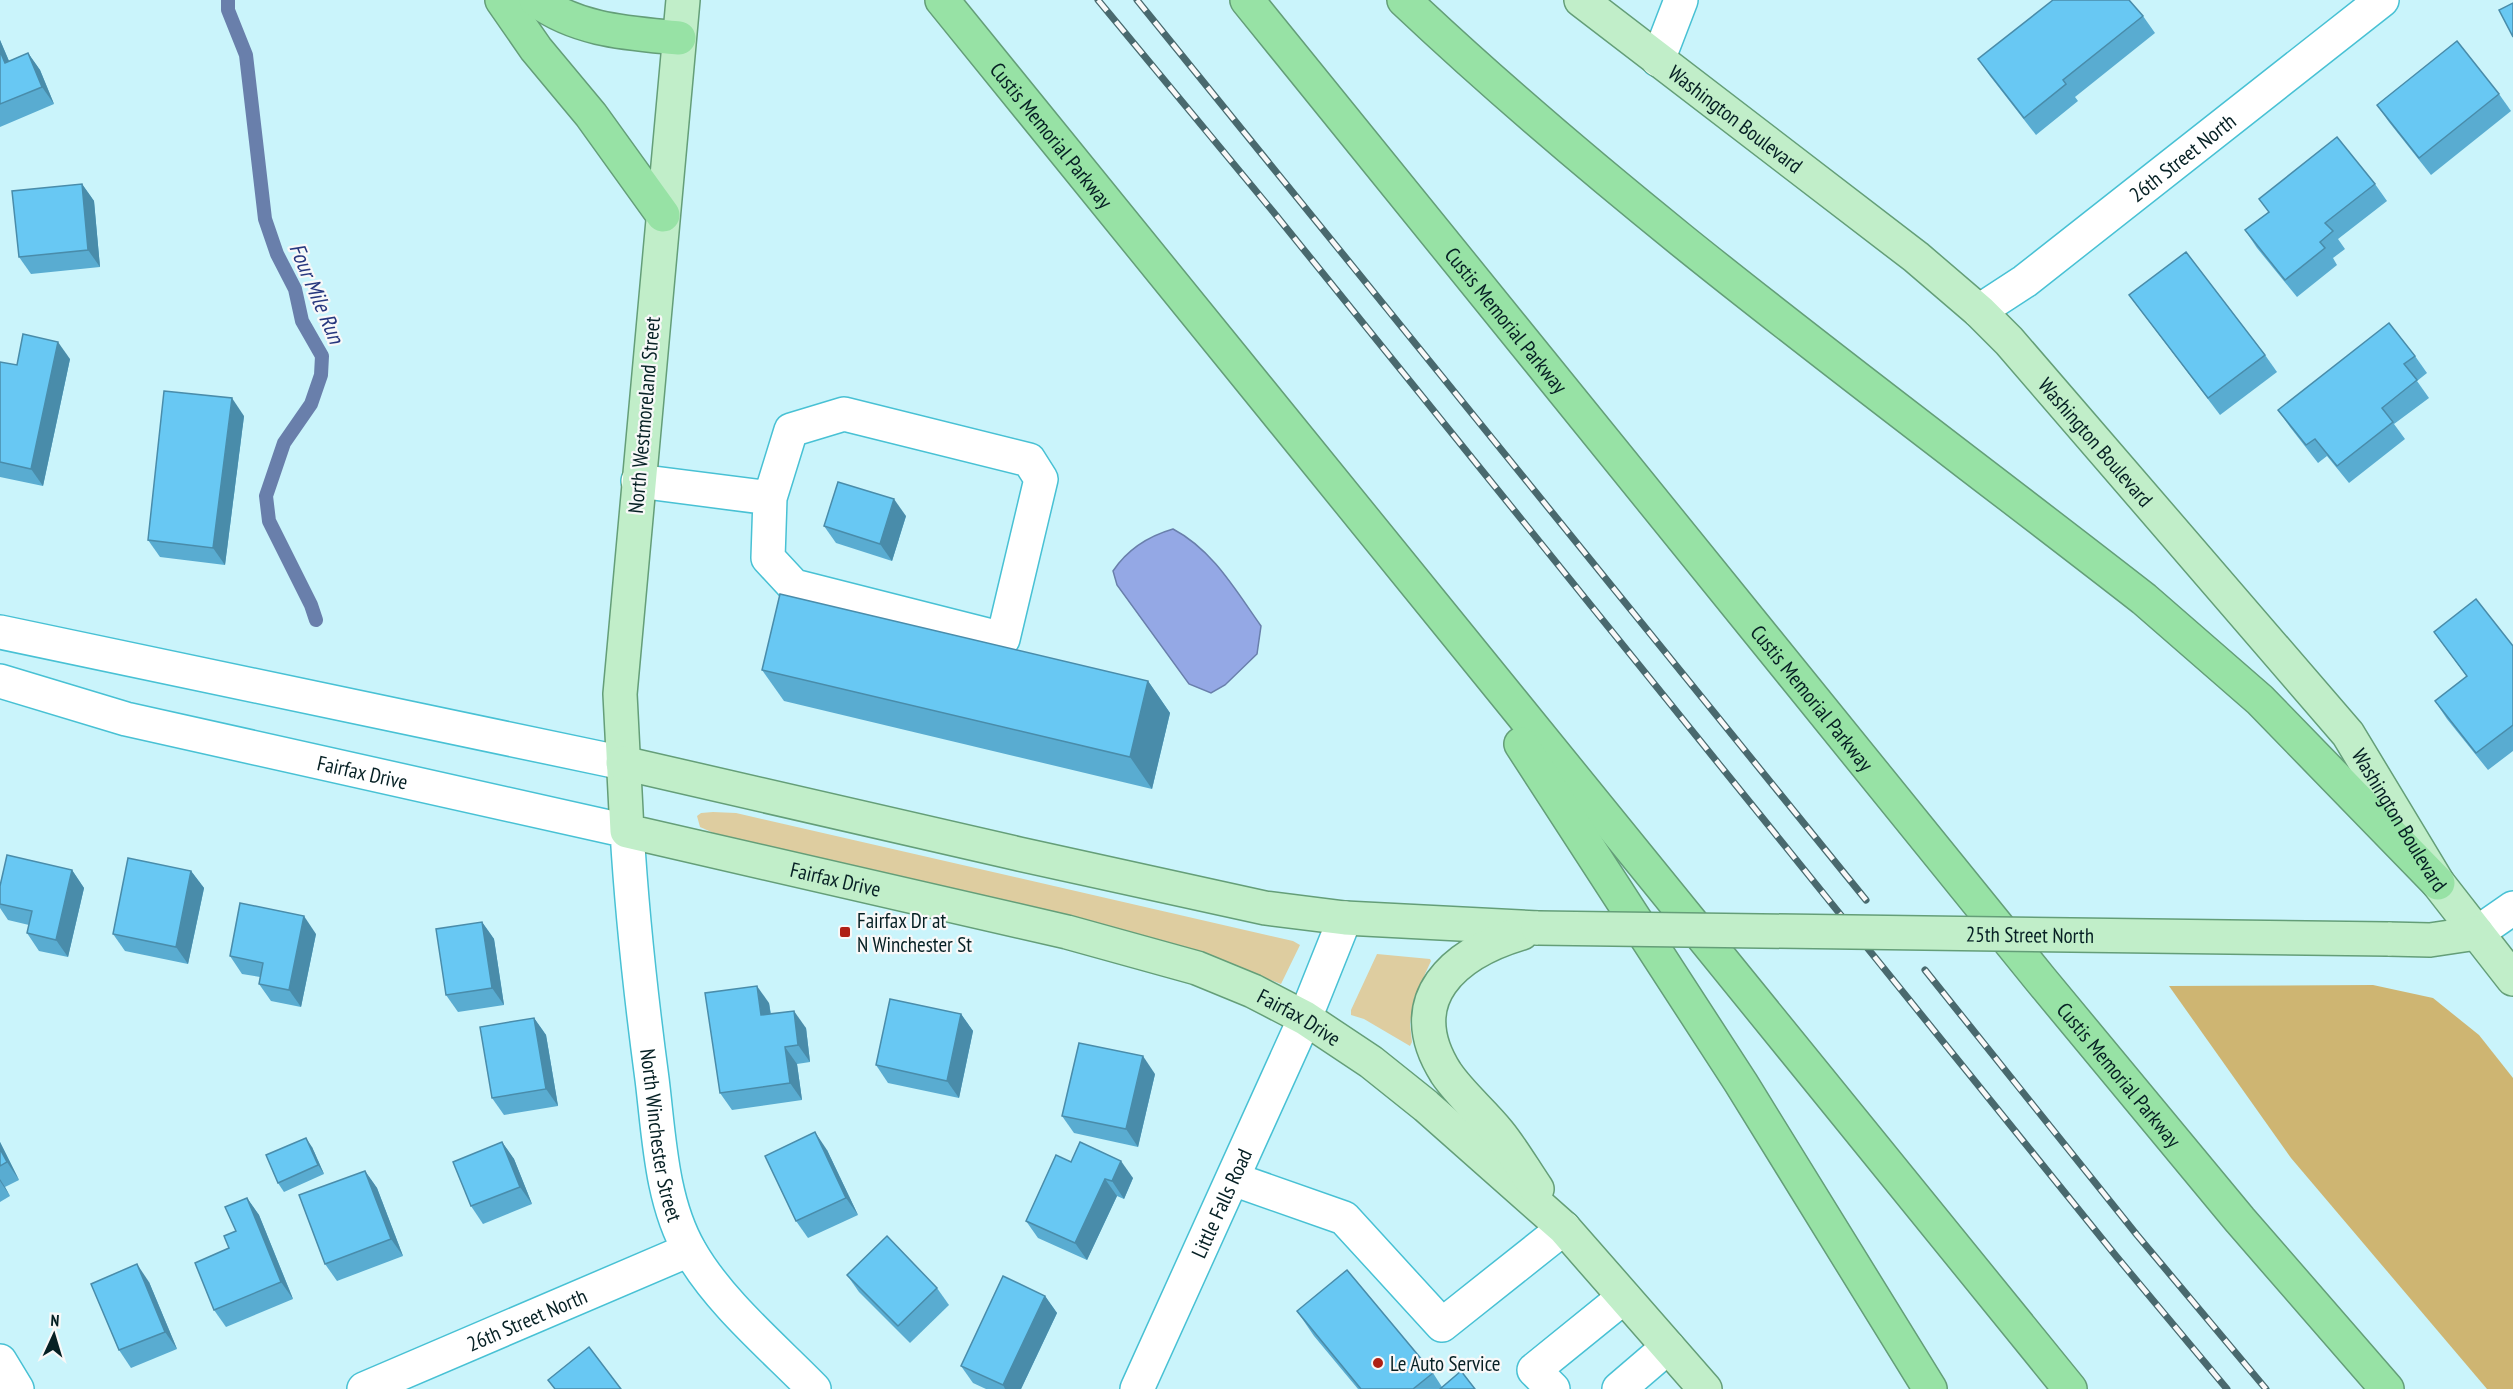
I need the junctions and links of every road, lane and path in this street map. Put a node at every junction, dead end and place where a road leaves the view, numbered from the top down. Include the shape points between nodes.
1 (502, 0) edge
2 (536, 0) edge
3 (683, 0) edge
4 (942, 0) edge
5 (1246, 0) edge
6 (1404, 0) edge
7 (1581, 0) edge
8 (1682, 0) edge
9 (2382, 0) edge
10 (679, 38) junction
11 (1658, 60) junction
12 (663, 215) junction
13 (1979, 311) junction
14 (638, 481) junction
15 (770, 498) junction
16 (1428, 602) junction
17 (0, 632) edge
18 (0, 681) edge
19 (623, 763) junction
20 (627, 831) junction
21 (2438, 883) junction
22 (2513, 908) edge
23 (1345, 918) junction
24 (1538, 928) junction
25 (2477, 933) junction
26 (2513, 979) edge
27 (1305, 1018) junction
28 (1233, 1179) junction
29 (1564, 1228) junction
30 (689, 1250) junction
31 (1624, 1297) junction
32 (1668, 1347) junction
33 (0, 1361) edge
34 (17, 1389) edge
35 (364, 1389) edge
36 (814, 1389) edge
37 (1137, 1389) edge
38 (1553, 1389) edge
39 (1619, 1389) edge
40 (1705, 1389) edge
41 (1930, 1389) edge
42 (2070, 1389) edge
43 (2387, 1389) edge

1 - 12 highway
2 - 10 highway via 588,26
3 - 10 main road, North Westmoreland Street
4 - 16 highway, Custis Memorial Parkway
5 - 43 highway, Custis Memorial Parkway via 2041,980 2240,1220
6 - 21 highway via 1578,155 1696,252 2203,648 2260,700
7 - 11 main road, Washington Boulevard
8 - 11 street
9 - 13 street, 26th Street North via 2025,281
10 - 12 main road, North Westmoreland Street
11 - 13 main road, Washington Boulevard via 1885,232
12 - 14 main road, North Westmoreland Street
13 - 21 main road, Washington Boulevard via 2042,377 2348,734
14 - 15 street
14 - 19 main road, North Westmoreland Street via 620,694
15 - 15 street via 768,558 794,586 1003,639 1041,479 1029,460 844,414 791,430
16 - 41 highway via 1741,1083
16 - 42 highway, Custis Memorial Parkway
17 - 19 street
18 - 20 street, Fairfax Drive via 126,719
19 - 20 main road, North Westmoreland Street
19 - 23 main road via 1265,908
20 - 27 main road, Fairfax Drive via 1078,935 1197,968
20 - 30 street, North Winchester Street via 635,949 660,1144 666,1183
21 - 25 main road, Washington Boulevard
22 - 25 street, 25th Street North
23 - 24 main road
23 - 27 street
24 - 25 main road, 25th Street North, bridge via 2430,940
24 - 29 main road via 1498,940 1448,972 1436,989 1430,1029 1436,1054 1448,1076 1499,1133
25 - 26 main road, Washington Boulevard
27 - 28 street, Little Falls Road
27 - 29 main road, Fairfax Drive via 1371,1062 1426,1106
28 - 29 street via 1344,1218 1442,1325
28 - 37 street, Little Falls Road
29 - 31 main road, Fairfax Drive
30 - 35 street, 26th Street North
30 - 36 street, North Winchester Street via 732,1306
31 - 32 main road, Fairfax Drive
31 - 38 street via 1534,1370
32 - 39 street
32 - 40 main road, Fairfax Drive
33 - 34 street

